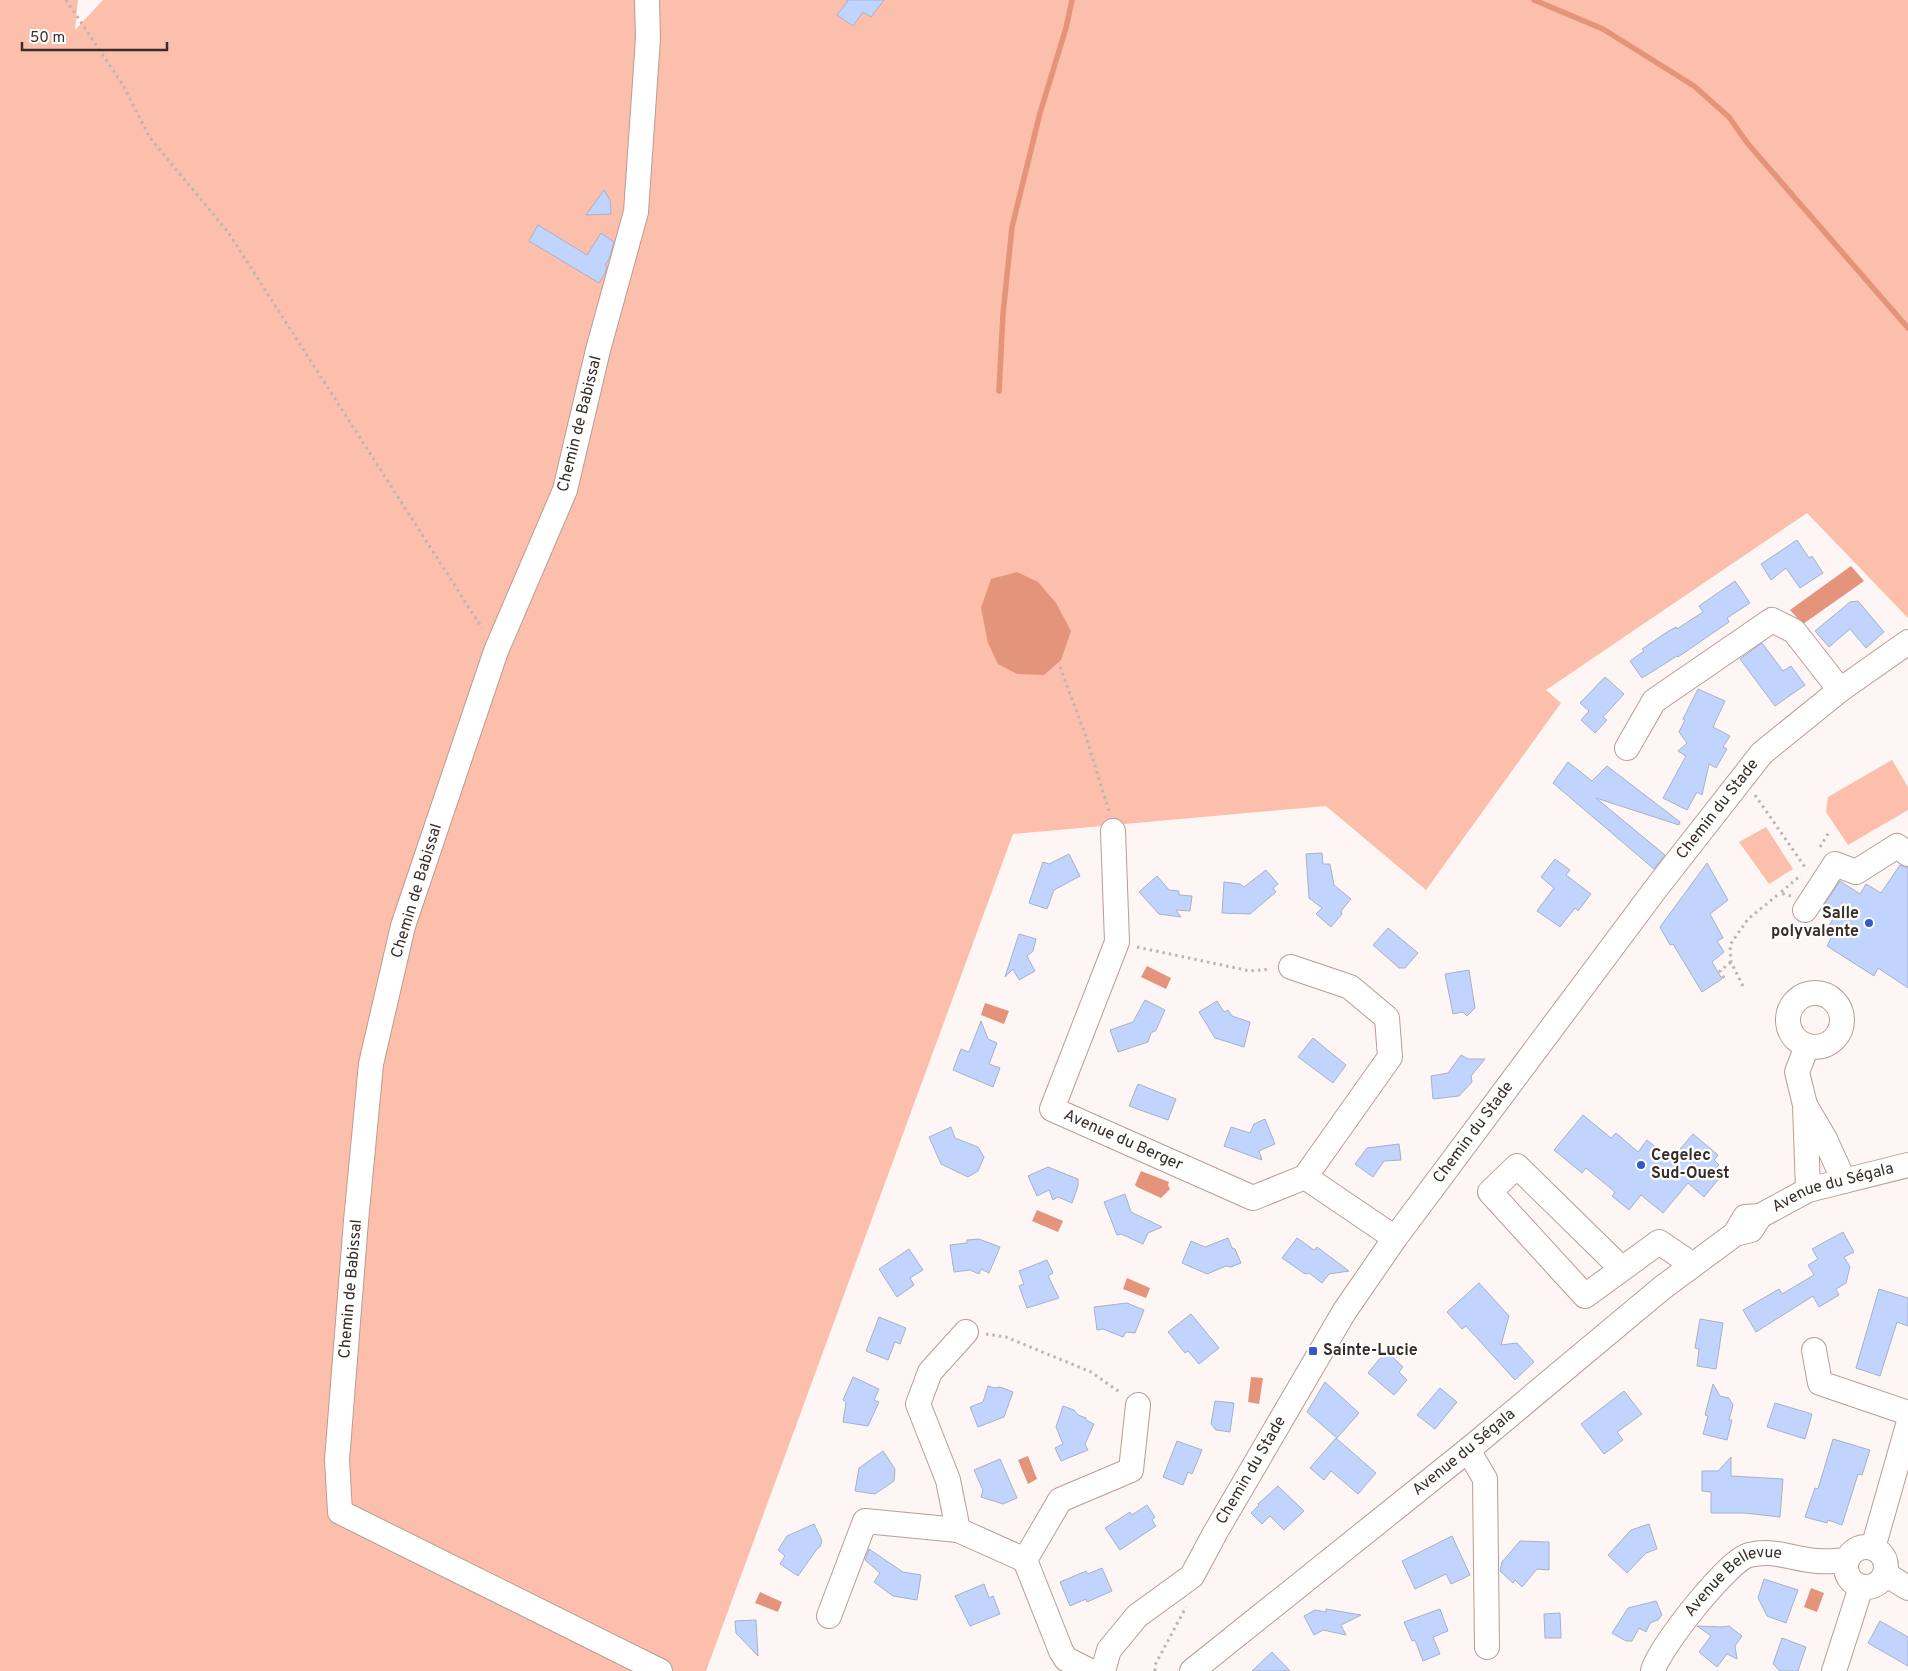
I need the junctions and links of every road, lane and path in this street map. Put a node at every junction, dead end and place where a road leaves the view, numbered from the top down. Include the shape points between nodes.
1 (66, 0) edge
2 (647, 0) edge
3 (1908, 642) edge
4 (496, 651) junction
5 (1060, 667) dead end
6 (1840, 690) junction
7 (1626, 748) dead end
8 (1761, 789) dead end
9 (1113, 831) joint
10 (1829, 832) dead end
11 (1908, 854) edge
12 (1816, 855) dead end
13 (1812, 862) dead end
14 (1780, 893) dead end
15 (1805, 910) dead end
16 (1117, 942) junction
17 (1731, 962) junction
18 (1292, 967) joint
19 (1724, 978) dead end
20 (1743, 986) dead end
21 (1807, 1046) dead end
22 (1806, 1105) junction
23 (1908, 1165) edge
24 (1305, 1177) junction
25 (1844, 1181) junction
26 (1808, 1190) junction
27 (1395, 1238) junction
28 (1693, 1265) junction
29 (1622, 1269) junction
30 (966, 1332) joint
31 (1814, 1350) dead end
32 (1138, 1405) joint
33 (1908, 1413) edge
34 (1908, 1426) edge
35 (1468, 1450) junction
36 (958, 1530) junction
37 (1873, 1548) junction
38 (1025, 1560) junction
39 (1847, 1560) junction
40 (1885, 1574) junction
41 (1192, 1576) junction
42 (1861, 1587) junction
43 (1908, 1588) edge
44 (829, 1616) dead end
45 (1488, 1647) dead end
46 (660, 1671) edge
47 (1090, 1671) edge
48 (1103, 1671) edge
49 (1156, 1671) edge
50 (1192, 1671) edge
51 (1653, 1671) edge
52 (1834, 1671) edge

1 - 4 path via 124,85 150,138 228,232
2 - 4 street, Chemin de Babissal via 648,38 636,212 598,350 565,490
3 - 6 street, Chemin du Stade
4 - 46 street, Chemin de Babissal via 403,926 371,1064 337,1460 340,1512
5 - 9 path via 1107,801
6 - 7 street via 1794,631 1772,620 1654,701
6 - 27 street, Chemin du Stade via 1762,753 1651,895
8 - 13 path via 1755,796 1807,870
9 - 16 street, Avenue du Berger
10 - 12 path
11 - 15 street via 1897,846 1856,872 1836,864
14 - 17 path via 1748,919 1730,945
16 - 18 path via 1250,971
16 - 24 street, Avenue du Berger via 1052,1109 1253,1198
17 - 19 path via 1720,971
17 - 20 path
18 - 24 street via 1350,987 1386,1018 1390,1057
21 - 22 street via 1797,1072
22 - 25 street
22 - 26 street
23 - 25 street, Avenue du Ségala
24 - 27 street
25 - 26 street, Avenue du Ségala
26 - 28 street, Avenue du Ségala via 1760,1216 1751,1230 1735,1234
27 - 41 street, Chemin du Stade via 1344,1312
28 - 29 street via 1659,1242
28 - 35 street, Avenue du Ségala
29 - 29 street via 1585,1296 1490,1192 1517,1166
30 - 32 path via 1006,1337 1091,1372
30 - 36 street via 930,1372 918,1404 948,1480
31 - 33 street via 1820,1383
32 - 38 street via 1131,1470 1060,1500
34 - 37 street
35 - 45 street via 1485,1479
35 - 50 street, Avenue du Ségala
36 - 38 street
36 - 44 street via 865,1521
37 - 39 street via 1860,1548
37 - 40 street via 1883,1556
38 - 47 street via 1066,1659
39 - 42 street via 1847,1573
39 - 51 street, Avenue Bellevue via 1817,1561 1770,1552 1746,1555 1730,1567 1682,1624
40 - 42 street via 1878,1584
40 - 43 street
41 - 48 street, Chemin du Stade via 1137,1616 1109,1650
41 - 49 path via 1195,1592 1155,1665
42 - 52 street

